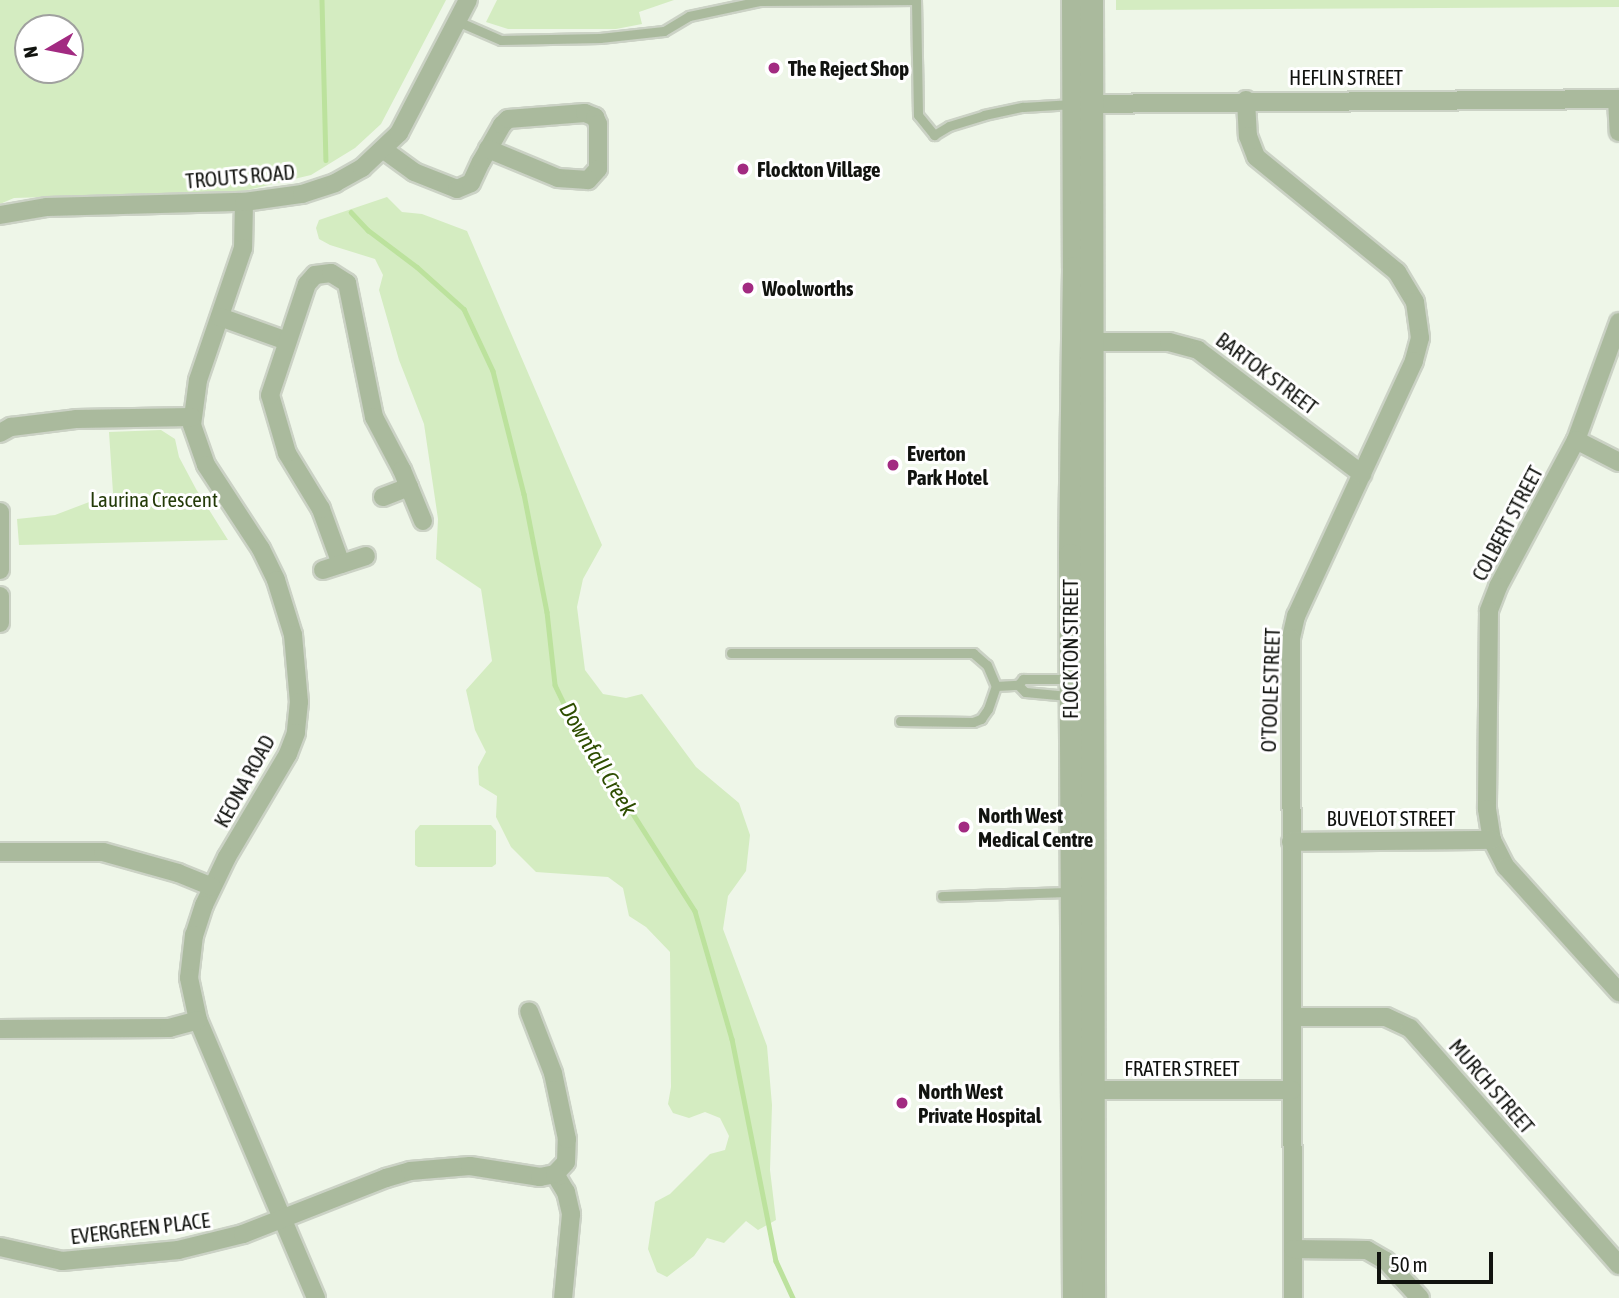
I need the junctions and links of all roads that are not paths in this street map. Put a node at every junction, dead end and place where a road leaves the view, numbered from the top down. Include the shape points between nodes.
1 (468, 0) edge
2 (1073, 0) edge
3 (1091, 0) edge
4 (457, 21) junction
5 (1618, 99) edge
6 (1246, 100) junction
7 (1082, 104) junction
8 (1619, 132) edge
9 (488, 149) junction
10 (384, 150) junction
11 (244, 202) junction
12 (0, 215) edge
13 (220, 317) junction
14 (1619, 322) edge
15 (287, 341) junction
16 (1090, 342) junction
17 (192, 417) junction
18 (0, 433) edge
19 (1576, 440) junction
20 (1619, 462) edge
21 (1362, 474) junction
22 (409, 486) junction
23 (383, 497) dead end
24 (0, 512) edge
25 (424, 521) dead end
26 (366, 556) dead end
27 (341, 564) junction
28 (0, 570) edge
29 (323, 570) dead end
30 (0, 596) edge
31 (0, 623) edge
32 (731, 653) dead end
33 (1018, 685) junction
34 (996, 686) junction
35 (1070, 688) junction
36 (900, 721) dead end
37 (1492, 840) junction
38 (1291, 842) junction
39 (0, 852) edge
40 (212, 887) junction
41 (1070, 892) junction
42 (942, 896) dead end
43 (1619, 992) edge
44 (529, 1011) dead end
45 (1292, 1017) junction
46 (198, 1020) junction
47 (0, 1029) edge
48 (1082, 1090) junction
49 (1292, 1090) junction
50 (555, 1174) junction
51 (283, 1220) junction
52 (0, 1247) edge
53 (1293, 1249) junction
54 (1619, 1265) edge
55 (316, 1298) edge
56 (563, 1298) edge
57 (1074, 1298) edge
58 (1093, 1298) edge
59 (1293, 1298) edge
60 (1420, 1298) edge

1 - 4 street, TROUTS ROAD
2 - 7 street, FLOCKTON STREET
3 - 7 street, FLOCKTON STREET
4 - 7 lane via 501,40 600,38 654,33 689,16 761,2 916,0 918,115 934,135 949,125 984,115 1023,107
4 - 10 street, TROUTS ROAD via 407,121
5 - 6 street, HEFLIN STREET
5 - 8 street
6 - 7 street, HEFLIN STREET
6 - 21 street, O'TOOLE STREET via 1248,136 1256,158 1397,272 1415,302 1418,349
7 - 16 street, FLOCKTON STREET
7 - 35 street, FLOCKTON STREET
9 - 9 street via 511,118 585,113 598,124 598,169 588,180 558,178
9 - 10 street via 471,183 457,189 414,172
10 - 11 street, TROUTS ROAD via 353,174 325,187
11 - 12 street, TROUTS ROAD via 47,207
11 - 13 street, KEONA ROAD via 243,248
13 - 15 street
13 - 17 street, KEONA ROAD via 198,380
14 - 19 street, COLBERT STREET
15 - 22 street via 310,279 325,272 342,278 351,297 374,417
15 - 27 street via 271,386 272,407 287,453 321,509
16 - 21 street, BARTOK STREET via 1169,342 1198,349
16 - 48 street, FLOCKTON STREET
17 - 18 street via 76,419 11,427
17 - 40 street, KEONA ROAD via 206,465 276,580 289,617 299,674 298,720 288,754
19 - 20 street
19 - 37 street, COLBERT STREET via 1489,611 1487,809
21 - 38 street, O'TOOLE STREET via 1296,616 1291,638
22 - 23 street
22 - 25 street
24 - 28 street
26 - 27 street
27 - 29 street
30 - 31 street
32 - 34 lane via 973,653 987,665
33 - 34 lane
33 - 35 lane via 1025,691
33 - 35 lane via 1023,680
34 - 36 lane via 978,721
35 - 41 street, FLOCKTON STREET
37 - 38 street, BUVELOT STREET
37 - 43 street via 1506,867
38 - 45 street, O'TOOLE STREET
39 - 40 street via 103,852
40 - 46 street, KEONA ROAD via 191,949 190,991
41 - 42 lane
41 - 48 street, FLOCKTON STREET
44 - 50 street via 553,1073 566,1139 566,1162
45 - 49 street, O'TOOLE STREET
45 - 54 street, MURCH STREET via 1386,1017 1410,1028
46 - 47 street via 169,1028
46 - 51 street, KEONA ROAD
48 - 49 street, FRATER STREET
48 - 57 street, FLOCKTON STREET
48 - 58 street, FLOCKTON STREET
49 - 53 street, O'TOOLE STREET
50 - 51 street, EVERGREEN PLACE via 540,1177 470,1166 410,1171
50 - 56 street via 566,1192 571,1214
51 - 52 street, EVERGREEN PLACE via 202,1246 93,1259 62,1261
51 - 55 street, KEONA ROAD
53 - 59 street, O'TOOLE STREET
53 - 60 street via 1367,1250 1386,1261

